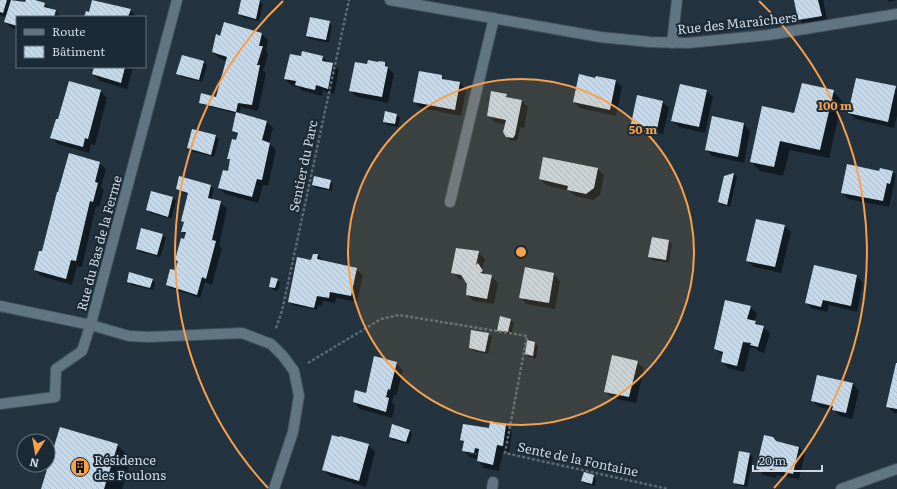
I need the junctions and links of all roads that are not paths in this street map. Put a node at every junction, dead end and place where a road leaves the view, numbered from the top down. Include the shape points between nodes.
1 (177, 0) edge
2 (390, 0) edge
3 (677, 0) edge
4 (897, 14) edge
5 (494, 18) junction
6 (672, 43) junction
7 (450, 202) dead end
8 (0, 306) edge
9 (91, 325) junction
10 (0, 404) edge
11 (897, 469) edge
12 (274, 489) edge
13 (841, 489) edge

1 - 9 street, Rue du Bas de la Ferme
2 - 5 street, Rue des Maraîchers
3 - 6 street
4 - 6 street, Rue des Maraîchers via 768,34
5 - 6 street, Rue des Maraîchers via 600,37
5 - 7 street
8 - 9 street
9 - 10 street via 82,351 56,369 55,397
9 - 12 street, Rue du Bas de la Ferme via 129,336 142,337 242,333 271,344 294,371 299,396 292,432
11 - 13 street

